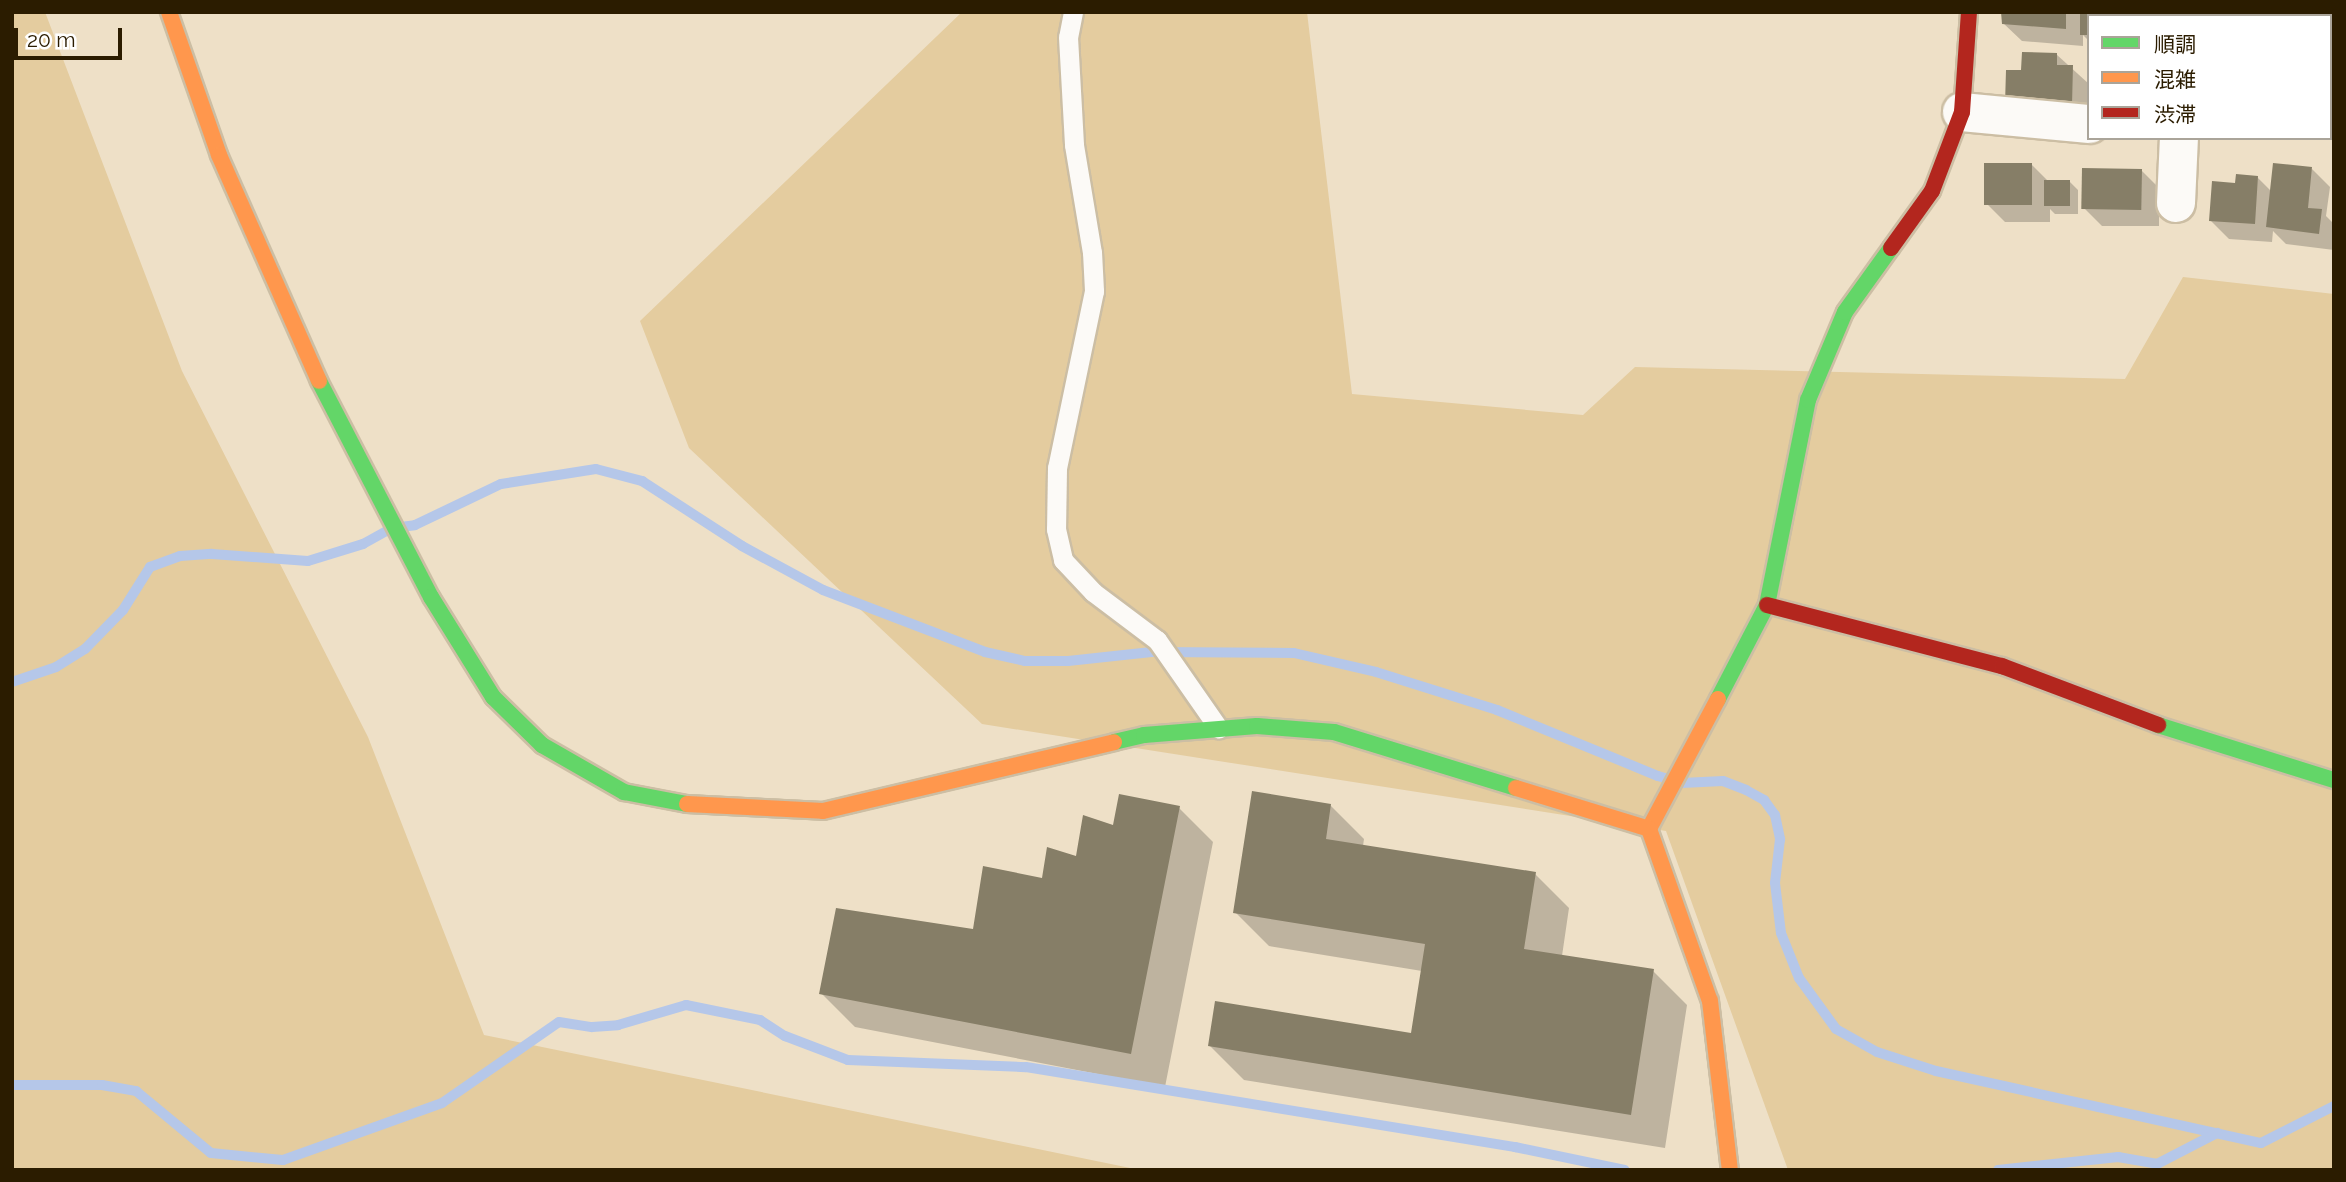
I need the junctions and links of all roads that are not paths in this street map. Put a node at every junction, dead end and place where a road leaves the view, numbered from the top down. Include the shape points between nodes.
1 (169, 12) edge
2 (1073, 12) edge
3 (1969, 12) edge
4 (1962, 112) junction
5 (2087, 124) edge
6 (2179, 140) edge
7 (2176, 203) dead end
8 (1767, 605) junction
9 (1219, 729) junction
10 (2334, 780) edge
11 (1649, 829) junction
12 (1730, 1170) edge

1 - 9 street via 219,155 307,359 431,597 493,697 542,745 624,792 689,804 823,811 1144,735
2 - 9 lane via 1068,37 1074,145 1093,252 1094,291 1057,468 1056,529 1063,560 1093,592 1157,640
3 - 4 street
4 - 5 street
4 - 8 street via 1932,191 1845,312 1808,400
6 - 7 street
8 - 10 street via 2002,666 2158,725
8 - 11 street
9 - 11 street via 1257,726 1334,732
11 - 12 street via 1710,1001

